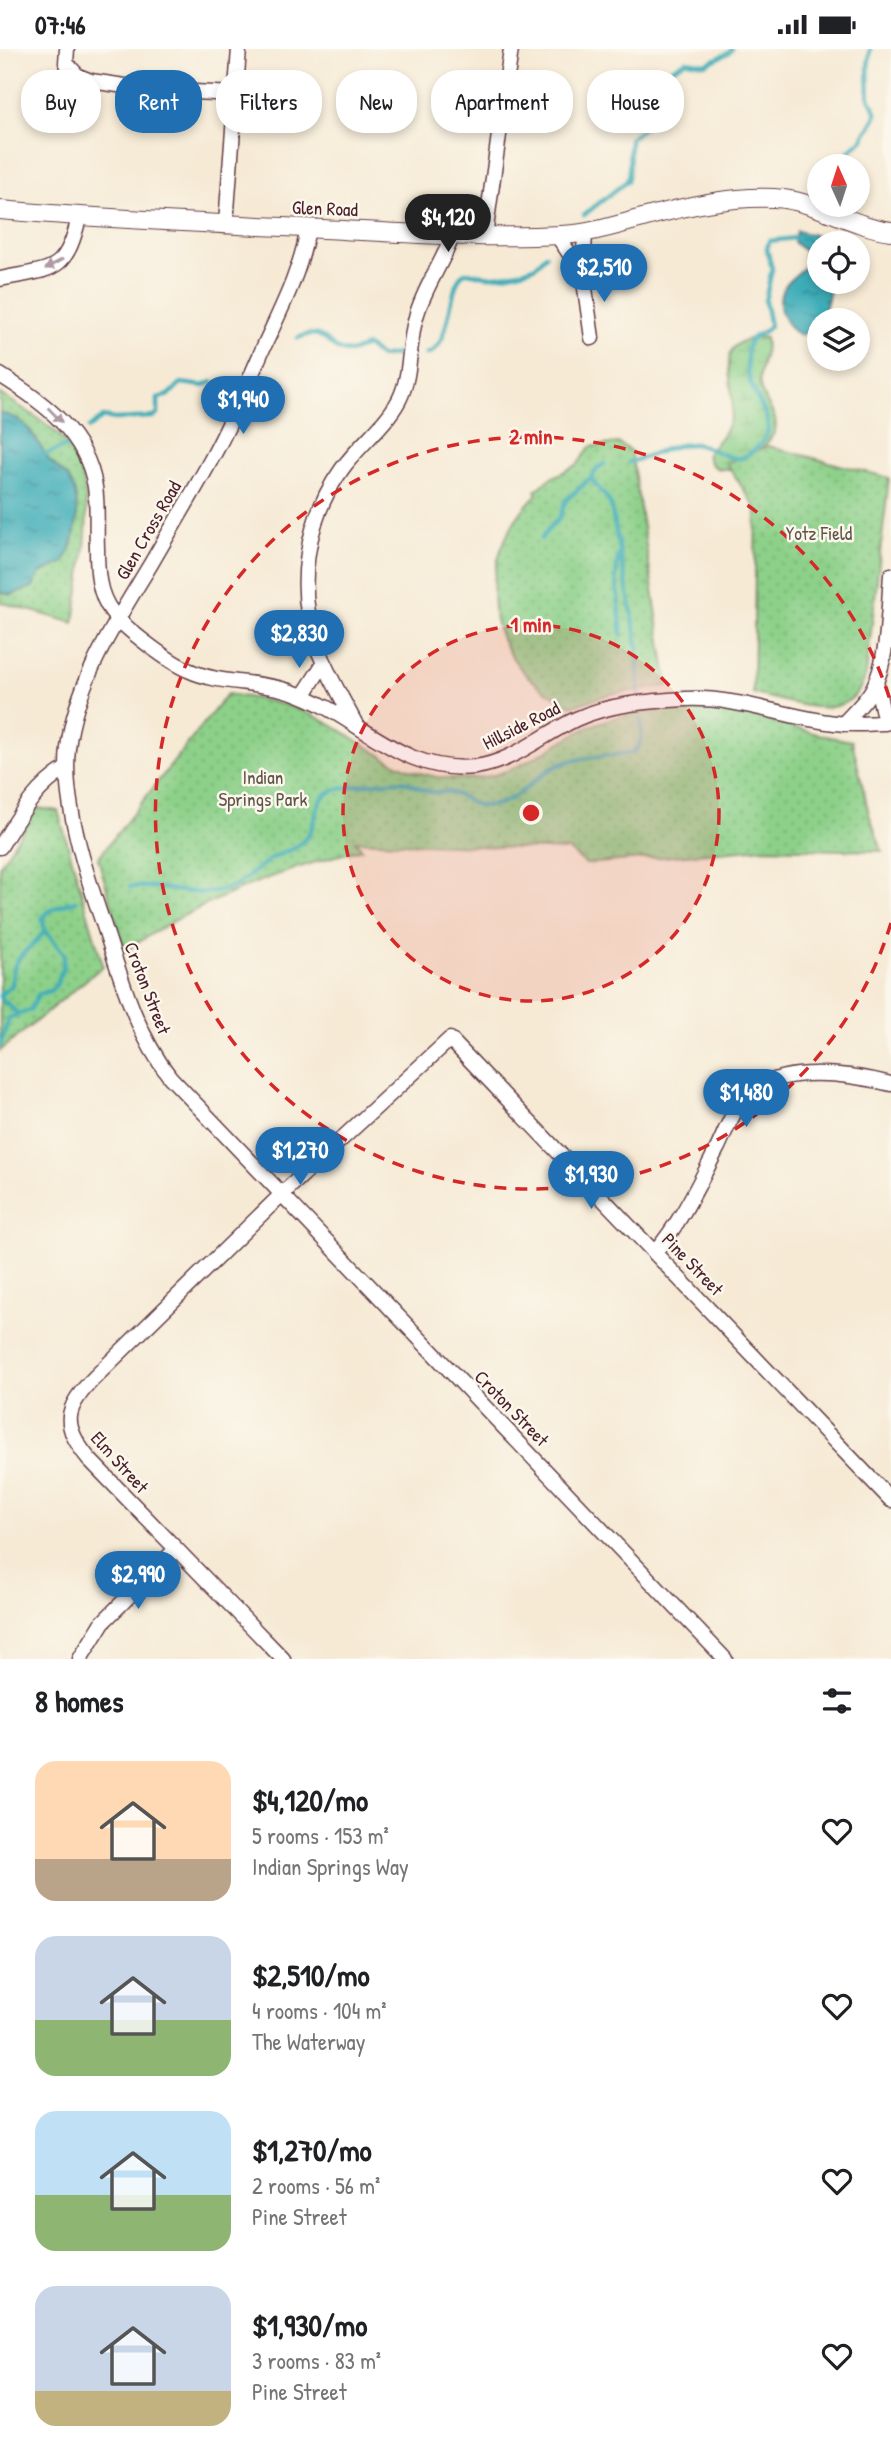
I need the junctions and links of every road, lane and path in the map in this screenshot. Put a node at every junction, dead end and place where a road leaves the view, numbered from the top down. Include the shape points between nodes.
1 (67, 49) edge
2 (239, 49) edge
3 (511, 49) edge
4 (237, 70) edge
5 (216, 93) edge
6 (232, 133) edge
7 (0, 210) edge
8 (79, 217) junction
9 (226, 224) junction
10 (309, 228) junction
11 (891, 231) edge
12 (586, 233) junction
13 (453, 235) junction
14 (485, 235) junction
15 (557, 236) junction
16 (583, 274) junction
17 (0, 279) edge
18 (592, 338) dead end
19 (0, 375) edge
20 (891, 575) edge
21 (118, 619) junction
22 (324, 663) junction
23 (876, 681) junction
24 (303, 696) junction
25 (888, 723) edge
26 (356, 724) junction
27 (844, 724) junction
28 (67, 768) junction
29 (0, 847) edge
30 (891, 1084) edge
31 (282, 1194) junction
32 (655, 1252) junction
33 (891, 1500) edge
34 (176, 1549) junction
35 (80, 1659) edge
36 (283, 1659) edge
37 (725, 1659) edge

1 - 5 street via 66,63 78,76 91,81
2 - 4 street
3 - 14 street
6 - 9 street
7 - 8 street, Glen Road
8 - 9 street, Glen Road
8 -> 17 street via 62,260
9 - 10 street, Glen Road
10 - 13 street, Glen Road
10 - 21 street, Glen Cross Road via 296,277 227,429
11 - 12 street, Glen Road via 804,203 770,198 690,206
12 - 15 street, Glen Road
12 - 16 street
13 - 14 street, Glen Road
13 - 22 street via 416,315 400,397 337,475 313,528 307,598
14 - 15 street, Glen Road
15 - 16 street
16 - 18 street
19 -> 21 street via 51,410 84,453 95,489 99,582
20 - 23 street
21 - 24 street, Hillside Road via 188,671
21 - 28 street, Croton Street via 83,694 70,737
22 - 24 street
22 - 26 street
23 - 25 street
23 - 27 street
24 - 26 street, Hillside Road
25 - 27 street, Hillside Road
26 - 27 street, Hillside Road via 412,759 465,768 505,759 589,714 644,703 727,701
28 - 29 street via 33,795
28 - 31 street, Croton Street via 91,887 146,1040 170,1077
30 - 32 street via 818,1074 781,1079 751,1093 733,1116 683,1213
31 - 32 street, Pine Street via 450,1038
31 - 34 street, Elm Street via 88,1385 71,1408 75,1442
31 - 37 street, Croton Street
32 - 33 street, Pine Street
34 - 35 street via 103,1622
34 - 36 street, Elm Street

